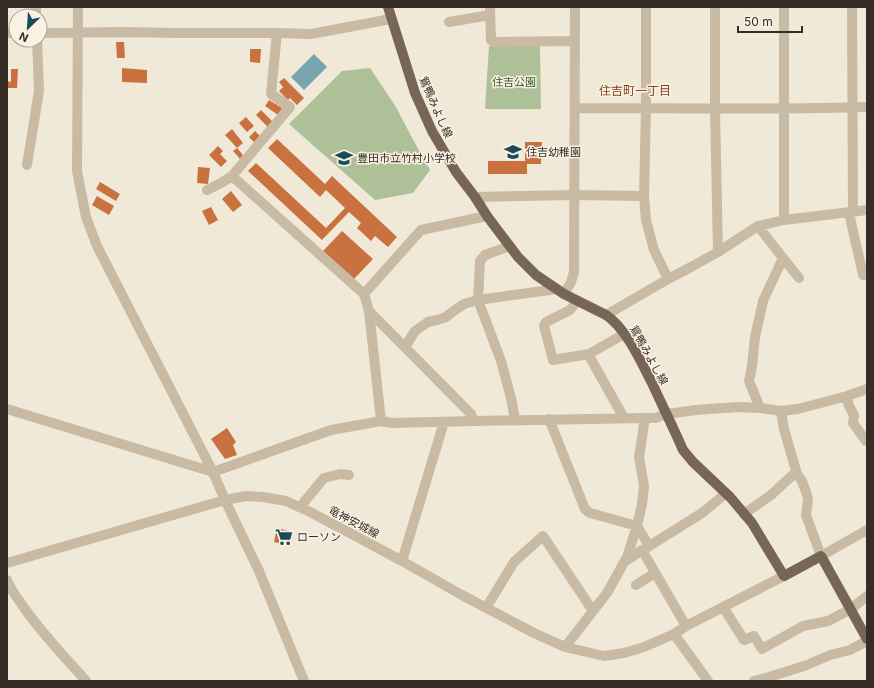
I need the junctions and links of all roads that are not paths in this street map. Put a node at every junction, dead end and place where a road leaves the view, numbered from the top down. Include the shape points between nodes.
1 (78, 7) edge
2 (388, 7) edge
3 (574, 7) edge
4 (646, 7) edge
5 (715, 7) edge
6 (784, 7) edge
7 (852, 7) edge
8 (490, 11) edge
9 (391, 19) junction
10 (449, 22) dead end
11 (48, 33) edge
12 (77, 33) junction
13 (277, 33) junction
14 (574, 41) junction
15 (37, 48) edge
16 (867, 107) edge
17 (575, 108) junction
18 (646, 108) junction
19 (785, 108) junction
20 (852, 108) junction
21 (715, 109) junction
22 (27, 166) dead end
23 (232, 176) junction
24 (207, 190) dead end
25 (575, 195) junction
26 (644, 196) junction
27 (475, 197) junction
28 (867, 210) edge
29 (851, 212) junction
30 (487, 216) junction
31 (784, 220) junction
32 (758, 226) junction
33 (510, 246) junction
34 (718, 252) junction
35 (783, 258) junction
36 (864, 275) dead end
37 (799, 278) dead end
38 (668, 279) junction
39 (560, 292) junction
40 (364, 294) junction
41 (478, 300) junction
42 (577, 300) junction
43 (369, 311) junction
44 (606, 315) junction
45 (624, 334) junction
46 (405, 346) junction
47 (588, 354) junction
48 (867, 389) edge
49 (847, 396) junction
50 (760, 408) junction
51 (7, 409) edge
52 (780, 411) junction
53 (667, 414) junction
54 (624, 418) junction
55 (645, 418) junction
56 (549, 419) junction
57 (514, 420) junction
58 (381, 421) junction
59 (474, 421) junction
60 (444, 422) junction
61 (867, 441) edge
62 (213, 472) junction
63 (796, 472) junction
64 (349, 475) dead end
65 (725, 494) junction
66 (225, 500) junction
67 (300, 508) junction
68 (744, 514) junction
69 (637, 526) junction
70 (867, 530) edge
71 (645, 548) junction
72 (822, 556) junction
73 (402, 561) junction
74 (624, 562) junction
75 (7, 563) edge
76 (655, 573) junction
77 (784, 576) junction
78 (7, 580) edge
79 (636, 585) dead end
80 (867, 596) edge
81 (723, 607) junction
82 (486, 608) junction
83 (851, 609) junction
84 (593, 611) junction
85 (686, 626) junction
86 (674, 634) junction
87 (867, 640) edge
88 (565, 647) junction
89 (86, 681) edge
90 (304, 681) edge
91 (708, 681) edge
92 (754, 681) edge

1 - 12 street
2 - 9 main road, 鴛鴨みよし線
3 - 14 street
4 - 18 street
5 - 21 street
6 - 19 street
7 - 20 street
8 - 10 street
8 - 14 street via 491,40 494,42
9 - 13 street via 311,34
9 - 27 main road, 鴛鴨みよし線 via 415,93 432,131 456,172
11 - 12 street
12 - 13 street via 124,32 151,37 177,33
12 - 62 street via 77,171 86,217 97,246
13 - 23 street via 271,94 290,107
14 - 17 street
15 - 22 street via 36,116
16 - 20 street
17 - 18 street
17 - 25 street
18 - 21 street
18 - 26 street
19 - 20 street
19 - 21 street
19 - 31 street
20 - 29 street
21 - 34 street
23 - 24 street
23 - 40 street
25 - 26 street
25 - 27 street
25 - 39 street via 574,272 571,282
26 - 38 street via 646,220 654,250
27 - 30 main road, 鴛鴨みよし線
28 - 29 street
29 - 31 street
29 - 36 street
30 - 33 main road, 鴛鴨みよし線
30 - 40 street via 421,230
31 - 32 street
32 - 34 street
32 - 35 street
33 - 39 main road, 鴛鴨みよし線 via 536,275
33 - 41 street via 485,255 480,261
34 - 38 street
35 - 37 street
35 - 50 street via 763,301 755,337 749,381
38 - 44 street
39 - 41 street
39 - 42 main road, 鴛鴨みよし線
40 - 43 street
41 - 46 street via 464,304 446,317 428,322 415,331
41 - 57 street via 501,361
42 - 44 main road, 鴛鴨みよし線
42 - 47 street via 570,310 546,322 544,326 553,360
43 - 46 street
43 - 58 street
44 - 45 main road, 鴛鴨みよし線 via 613,319
45 - 47 street
45 - 53 main road, 鴛鴨みよし線
46 - 59 street via 471,414
47 - 54 street
48 - 49 street
49 - 52 street
49 - 61 street via 854,415 853,423
50 - 52 street
50 - 53 street via 738,407
51 - 62 street
52 - 63 street
53 - 55 street
53 - 65 main road, 鴛鴨みよし線 via 683,450
54 - 55 street
54 - 56 street
55 - 69 street via 639,457 644,486
56 - 57 street
56 - 69 street via 585,509 590,513
57 - 59 street
58 - 60 street
58 - 62 street via 330,430
59 - 60 street
60 - 73 street
62 - 66 street
63 - 68 street via 771,495
63 - 72 street via 806,492 806,515
64 - 67 street via 340,474 324,478
65 - 68 main road, 鴛鴨みよし線
65 - 71 street via 702,513
66 - 67 street, 竜神安城線 via 246,496 263,497 286,501
66 - 75 street, 竜神安城線
66 - 90 street via 260,570
67 - 73 street, 竜神安城線
68 - 77 main road, 鴛鴨みよし線
69 - 71 street
69 - 74 street
70 - 72 street
71 - 74 street
71 - 76 street
72 - 77 main road
72 - 83 main road
73 - 82 street, 竜神安城線
74 - 84 street via 607,593
76 - 79 street
76 - 85 street
77 - 81 street, 竜神安城線
78 - 89 street via 40,630
80 - 83 street
81 - 83 street via 744,640 754,636 762,649 803,626 828,621
81 - 85 street, 竜神安城線
82 - 84 street via 514,562 543,536
82 - 88 street, 竜神安城線
83 - 87 main road
84 - 88 street
85 - 86 street, 竜神安城線
86 - 88 street, 竜神安城線 via 644,647 604,656
86 - 91 street
87 - 92 street via 850,650

